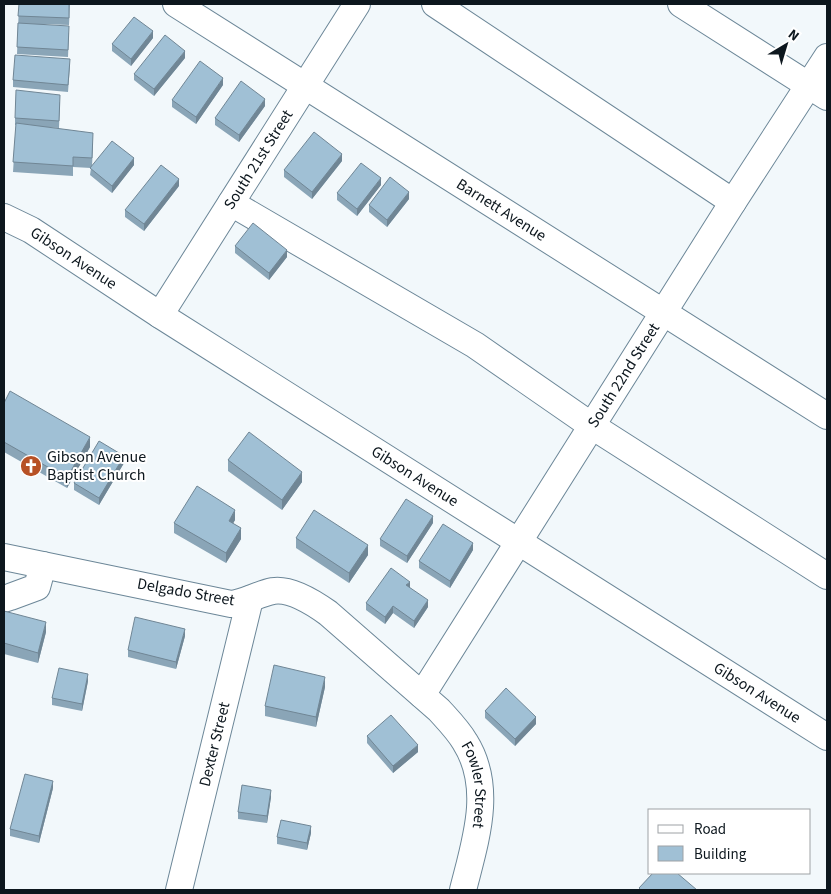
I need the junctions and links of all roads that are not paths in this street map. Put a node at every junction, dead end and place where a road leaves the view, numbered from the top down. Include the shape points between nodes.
1 (176, 4) edge
2 (357, 4) edge
3 (435, 4) edge
4 (681, 4) edge
5 (827, 57) edge
6 (305, 86) junction
7 (818, 91) edge
8 (733, 202) junction
9 (230, 203) junction
10 (4, 217) edge
11 (664, 313) junction
12 (160, 315) junction
13 (827, 416) edge
14 (592, 426) junction
15 (519, 542) junction
16 (43, 565) junction
17 (827, 576) edge
18 (6, 577) edge
19 (250, 599) junction
20 (422, 695) junction
21 (827, 737) edge
22 (179, 890) edge
23 (463, 890) edge

1 - 6 street, Barnett Avenue
2 - 6 street, South 21st Street
3 - 8 street
4 - 7 street
5 - 7 street, South 22nd Street
6 - 9 street, South 21st Street
6 - 11 street, Barnett Avenue
7 - 8 street, South 22nd Street
8 - 11 street, South 22nd Street
9 - 12 street, South 21st Street
9 - 14 street via 475,345
10 - 12 street, Gibson Avenue via 31,230
11 - 13 street, Barnett Avenue
11 - 14 street, South 22nd Street
12 - 15 street, Gibson Avenue
14 - 15 street, South 22nd Street
14 - 17 street
15 - 20 street, South 22nd Street
15 - 21 street, Gibson Avenue
16 - 18 street, Delgado Street
16 - 18 street via 36,587
16 - 19 street, Delgado Street via 231,604
19 - 20 street, Delgado Street via 274,590 311,602
19 - 22 street, Dexter Street
20 - 23 street, Fowler Street via 465,741 477,770 481,800 478,831

